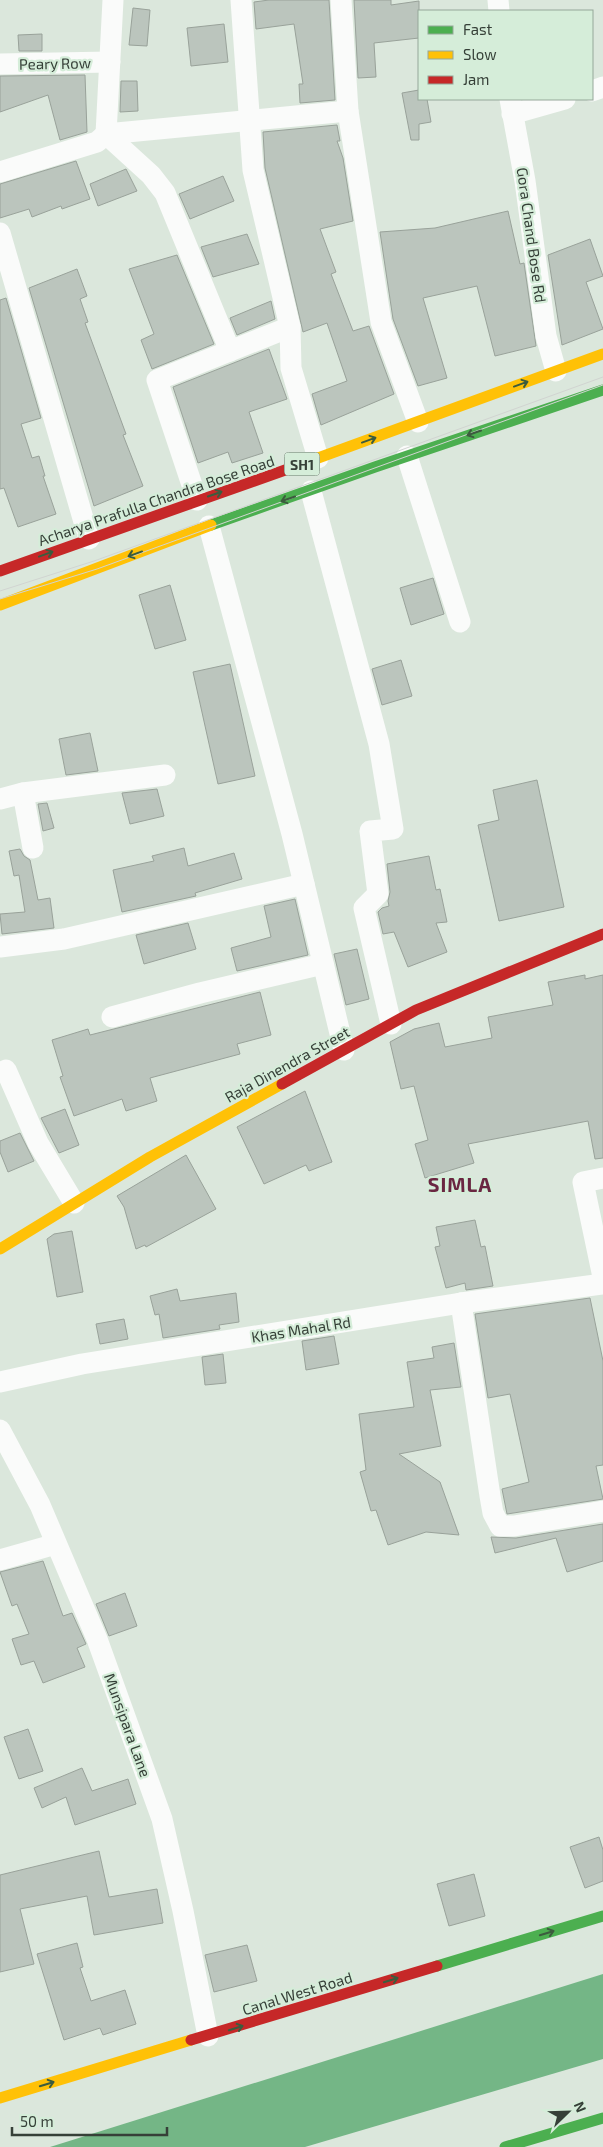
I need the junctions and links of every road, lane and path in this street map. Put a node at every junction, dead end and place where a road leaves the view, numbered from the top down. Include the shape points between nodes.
1 (113, 0) edge
2 (241, 0) edge
3 (342, 0) edge
4 (110, 62) junction
5 (0, 64) edge
6 (558, 100) edge
7 (511, 107) edge
8 (348, 111) junction
9 (249, 121) junction
10 (106, 134) junction
11 (0, 172) edge
12 (0, 233) edge
13 (290, 327) junction
14 (230, 351) junction
15 (603, 354) edge
16 (556, 371) junction
17 (603, 390) edge
18 (418, 422) junction
19 (407, 456) junction
20 (318, 458) junction
21 (312, 491) junction
22 (197, 500) junction
23 (209, 526) junction
24 (88, 539) junction
25 (0, 571) edge
26 (0, 605) edge
27 (460, 622) dead end
28 (165, 775) dead end
29 (23, 794) junction
30 (0, 799) edge
31 (33, 848) dead end
32 (304, 884) junction
33 (603, 934) edge
34 (0, 947) edge
35 (323, 964) junction
36 (112, 1016) dead end
37 (391, 1024) junction
38 (344, 1050) junction
39 (6, 1070) dead end
40 (603, 1178) edge
41 (74, 1203) junction
42 (0, 1249) edge
43 (603, 1277) edge
44 (603, 1284) edge
45 (462, 1303) junction
46 (0, 1382) edge
47 (0, 1430) edge
48 (603, 1511) edge
49 (56, 1544) junction
50 (0, 1560) edge
51 (603, 1916) edge
52 (208, 2036) junction
53 (0, 2098) edge
54 (603, 2118) edge
55 (538, 2142) edge
56 (505, 2147) edge

1 - 4 street
2 - 9 street
3 - 8 street
4 - 5 street, Peary Row
4 - 10 street
6 - 7 street
7 - 16 street, Gora Chand Bose Rd via 525,181 546,336
8 - 9 street
8 - 18 street via 381,322
9 - 10 street
9 - 13 street via 253,170
10 - 11 street via 97,142
10 - 14 street via 151,175 165,193
12 - 24 street
13 - 14 street
13 - 20 street via 291,368
14 - 22 street via 157,380
15 - 16 main road, Acharya Prafulla Chandra Bose Road / SH1
18 -> 16 main road, Acharya Prafulla Chandra Bose Road / SH1
17 -> 19 main road, SH1
20 -> 18 main road, Acharya Prafulla Chandra Bose Road / SH1
19 - 21 main road, SH1
19 - 27 street
22 -> 20 main road, Acharya Prafulla Chandra Bose Road / SH1
21 -> 23 main road, SH1
21 - 37 street via 379,744 393,829 370,831 378,894 364,908
22 - 24 main road, Acharya Prafulla Chandra Bose Road / SH1
23 -> 26 main road, SH1
23 - 32 street
25 -> 24 main road, Acharya Prafulla Chandra Bose Road / SH1
28 - 29 street
29 - 30 street
29 - 31 street
32 - 34 street via 64,939
32 - 35 street
33 - 37 main road, Raja Dinendra Street via 416,1010
35 - 36 street
35 - 38 street
37 - 38 main road, Raja Dinendra Street
38 - 41 main road, Raja Dinendra Street via 150,1157
39 - 41 street via 38,1142
40 - 43 street via 583,1182
41 - 42 main road, Raja Dinendra Street
44 - 45 street, Khas Mahal Rd
45 - 46 street, Khas Mahal Rd via 82,1364
45 - 48 street via 490,1496 500,1526
47 - 49 street, Munsipara Lane via 40,1505
49 - 50 street
49 - 52 street, Munsipara Lane via 97,1639 162,1819
52 -> 51 main road, Canal West Road
53 -> 52 main road, Canal West Road
54 - 55 main road
55 - 56 main road

